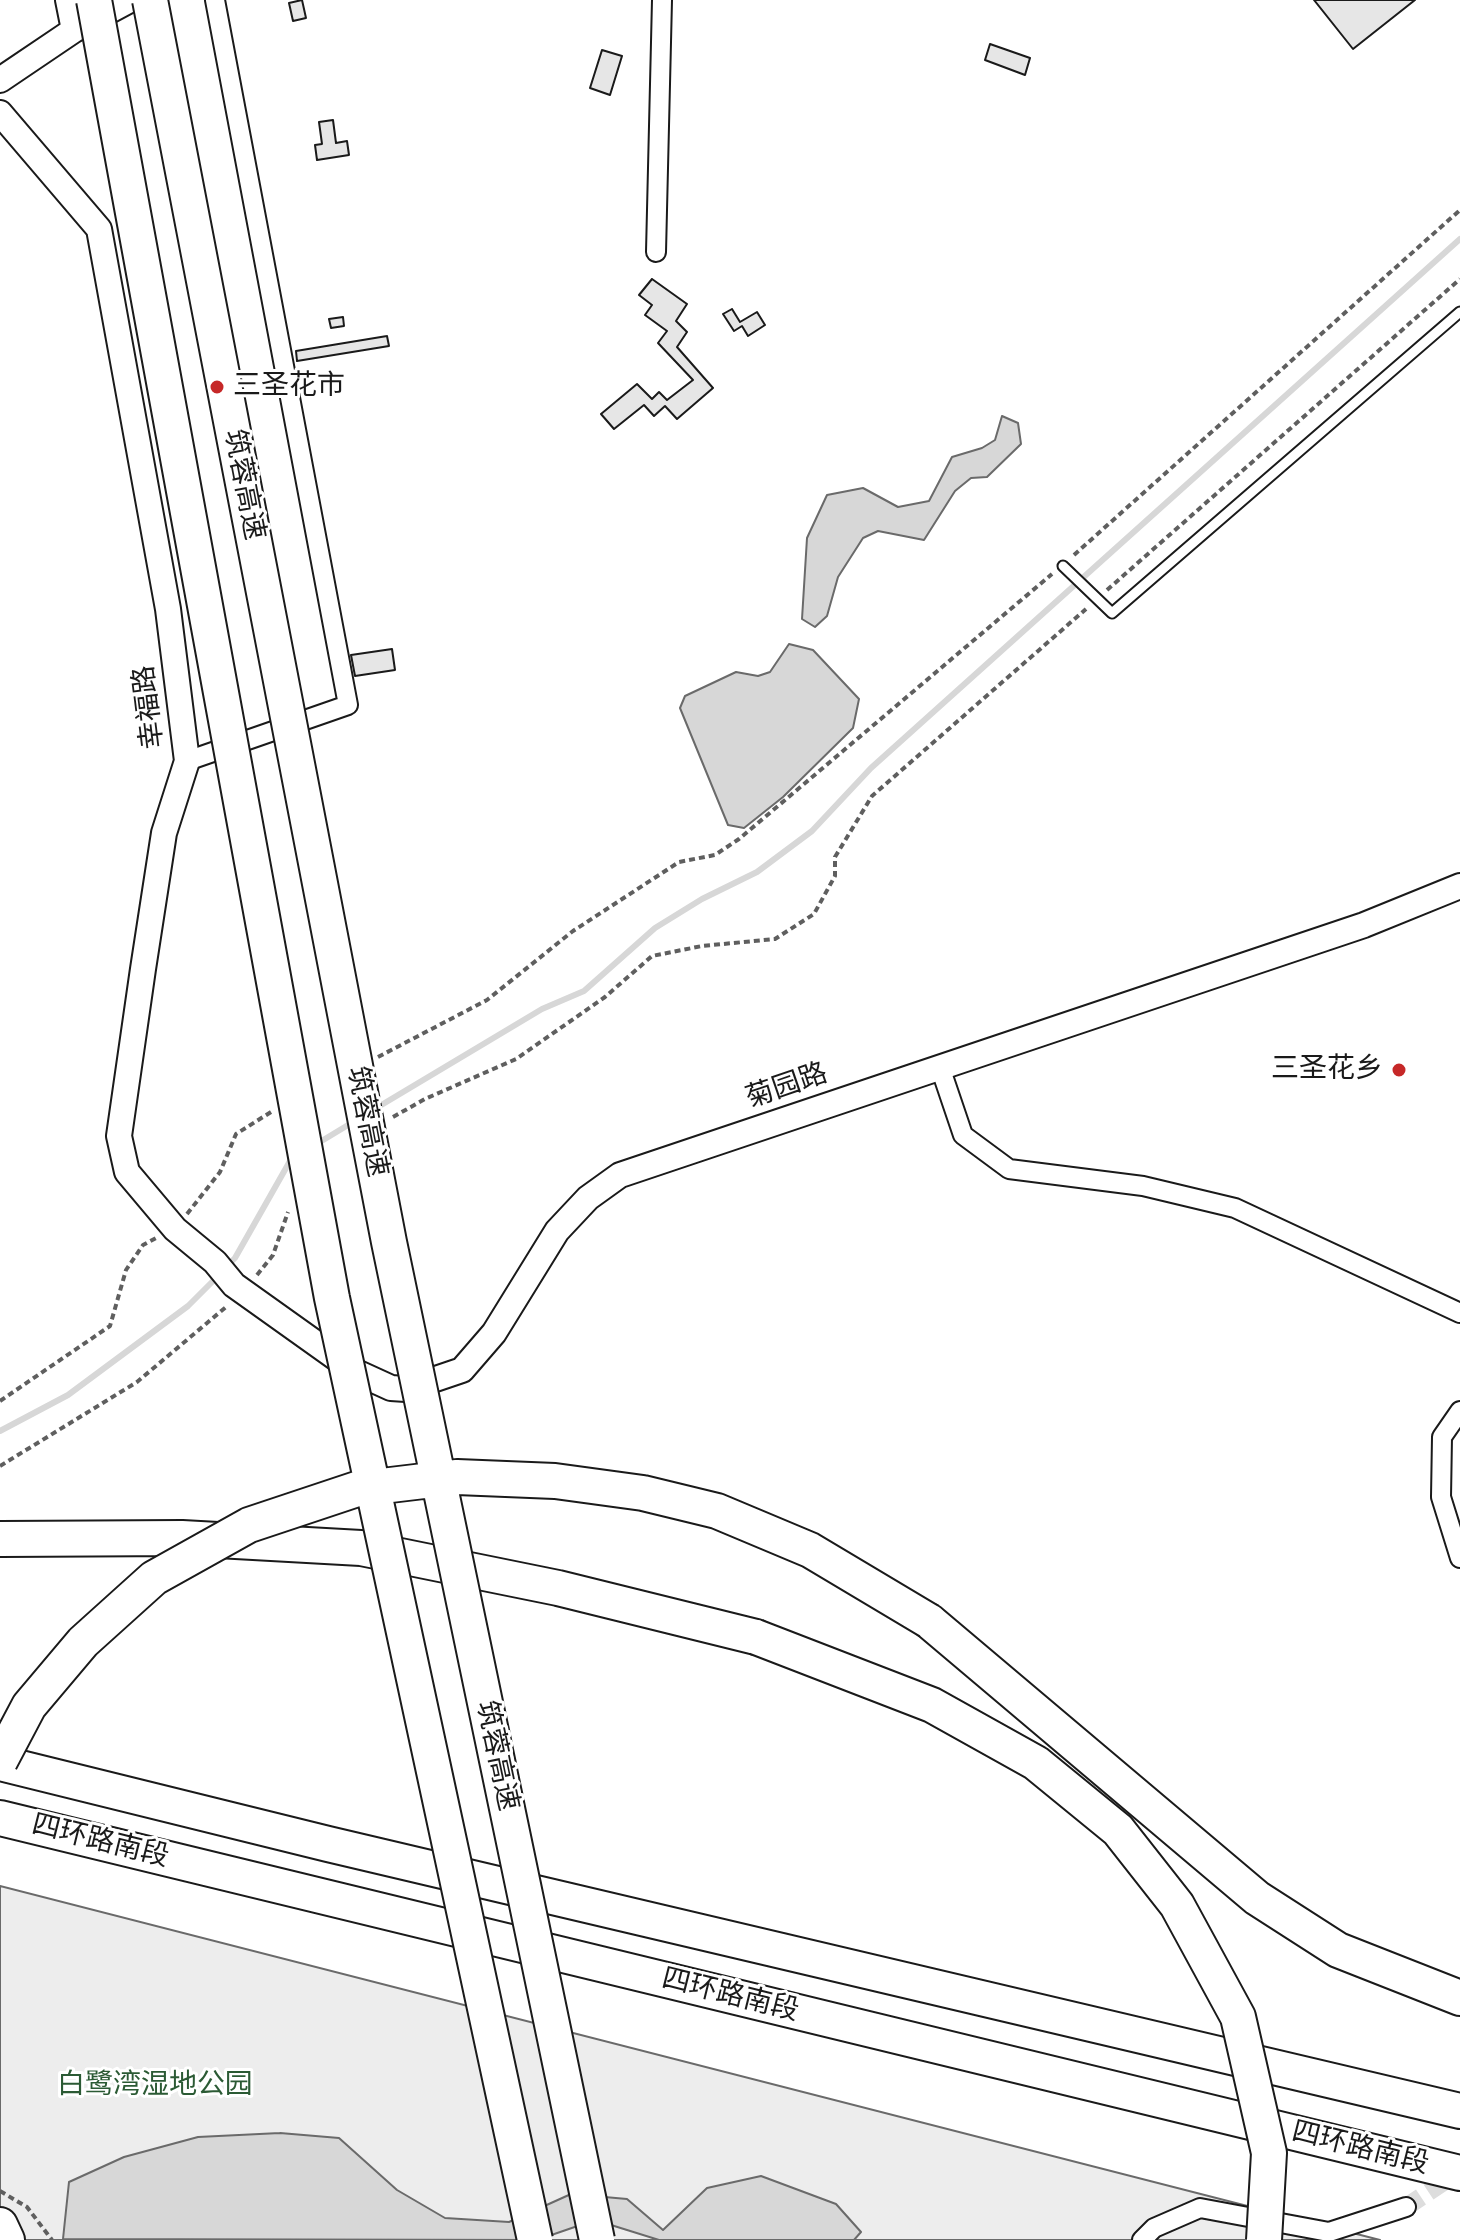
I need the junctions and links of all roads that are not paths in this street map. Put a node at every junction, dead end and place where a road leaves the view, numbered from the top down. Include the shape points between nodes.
1 (68, 0) edge
2 (94, 0) edge
3 (130, 0) edge
4 (150, 0) edge
5 (215, 0) edge
6 (662, 0) edge
7 (74, 30) junction
8 (0, 80) edge
9 (0, 113) edge
10 (656, 252) dead end
11 (1460, 312) edge
12 (1067, 570) road end
13 (187, 761) junction
14 (1460, 886) edge
15 (940, 1067) junction
16 (240, 1288) joint
17 (1460, 1313) edge
18 (1460, 1411) edge
19 (0, 1539) edge
20 (1460, 1558) edge
21 (0, 1762) edge
22 (0, 1818) edge
23 (1460, 1998) edge
24 (1460, 2111) edge
25 (1460, 2173) edge
26 (1406, 2207) tunnel mouth
27 (0, 2225) edge
28 (7, 2240) edge
29 (535, 2240) edge
30 (597, 2240) edge
31 (1142, 2240) edge
32 (1264, 2240) edge

1 - 7 street
2 - 29 highway, 筑蓉高速, bridge via 332,1298
3 - 7 street
4 - 30 highway, 筑蓉高速, bridge via 389,1242
5 - 13 street via 348,705
6 - 10 street
7 - 8 street
9 - 13 street, 幸福路 via 99,229 168,609
11 - 12 lane via 1112,613
13 - 16 street, 幸福路 via 164,833 119,1136 127,1172 175,1229
14 - 15 street, 菊园路 via 1364,925
15 - 16 street, 菊园路 via 620,1175 588,1198 557,1231 494,1333 462,1370 428,1384 391,1388 356,1372
15 - 17 street via 963,1135 1009,1169 1143,1186 1235,1208
18 - 20 street via 1442,1437 1441,1497
19 - 32 highway, bridge via 182,1538 361,1548 558,1588 756,1637 932,1705 1036,1763 1118,1830 1177,1905 1238,2017 1269,2153
21 - 23 highway, bridge via 29,1706 83,1642 154,1578 249,1525 357,1489 457,1477 555,1481 643,1493 717,1511 810,1550 929,1621 1257,1898 1338,1950
21 - 24 highway, 四环路南段
22 - 25 highway, 四环路南段
26 - 31 street via 1329,2232 1200,2208 1154,2228
27 - 28 highway

